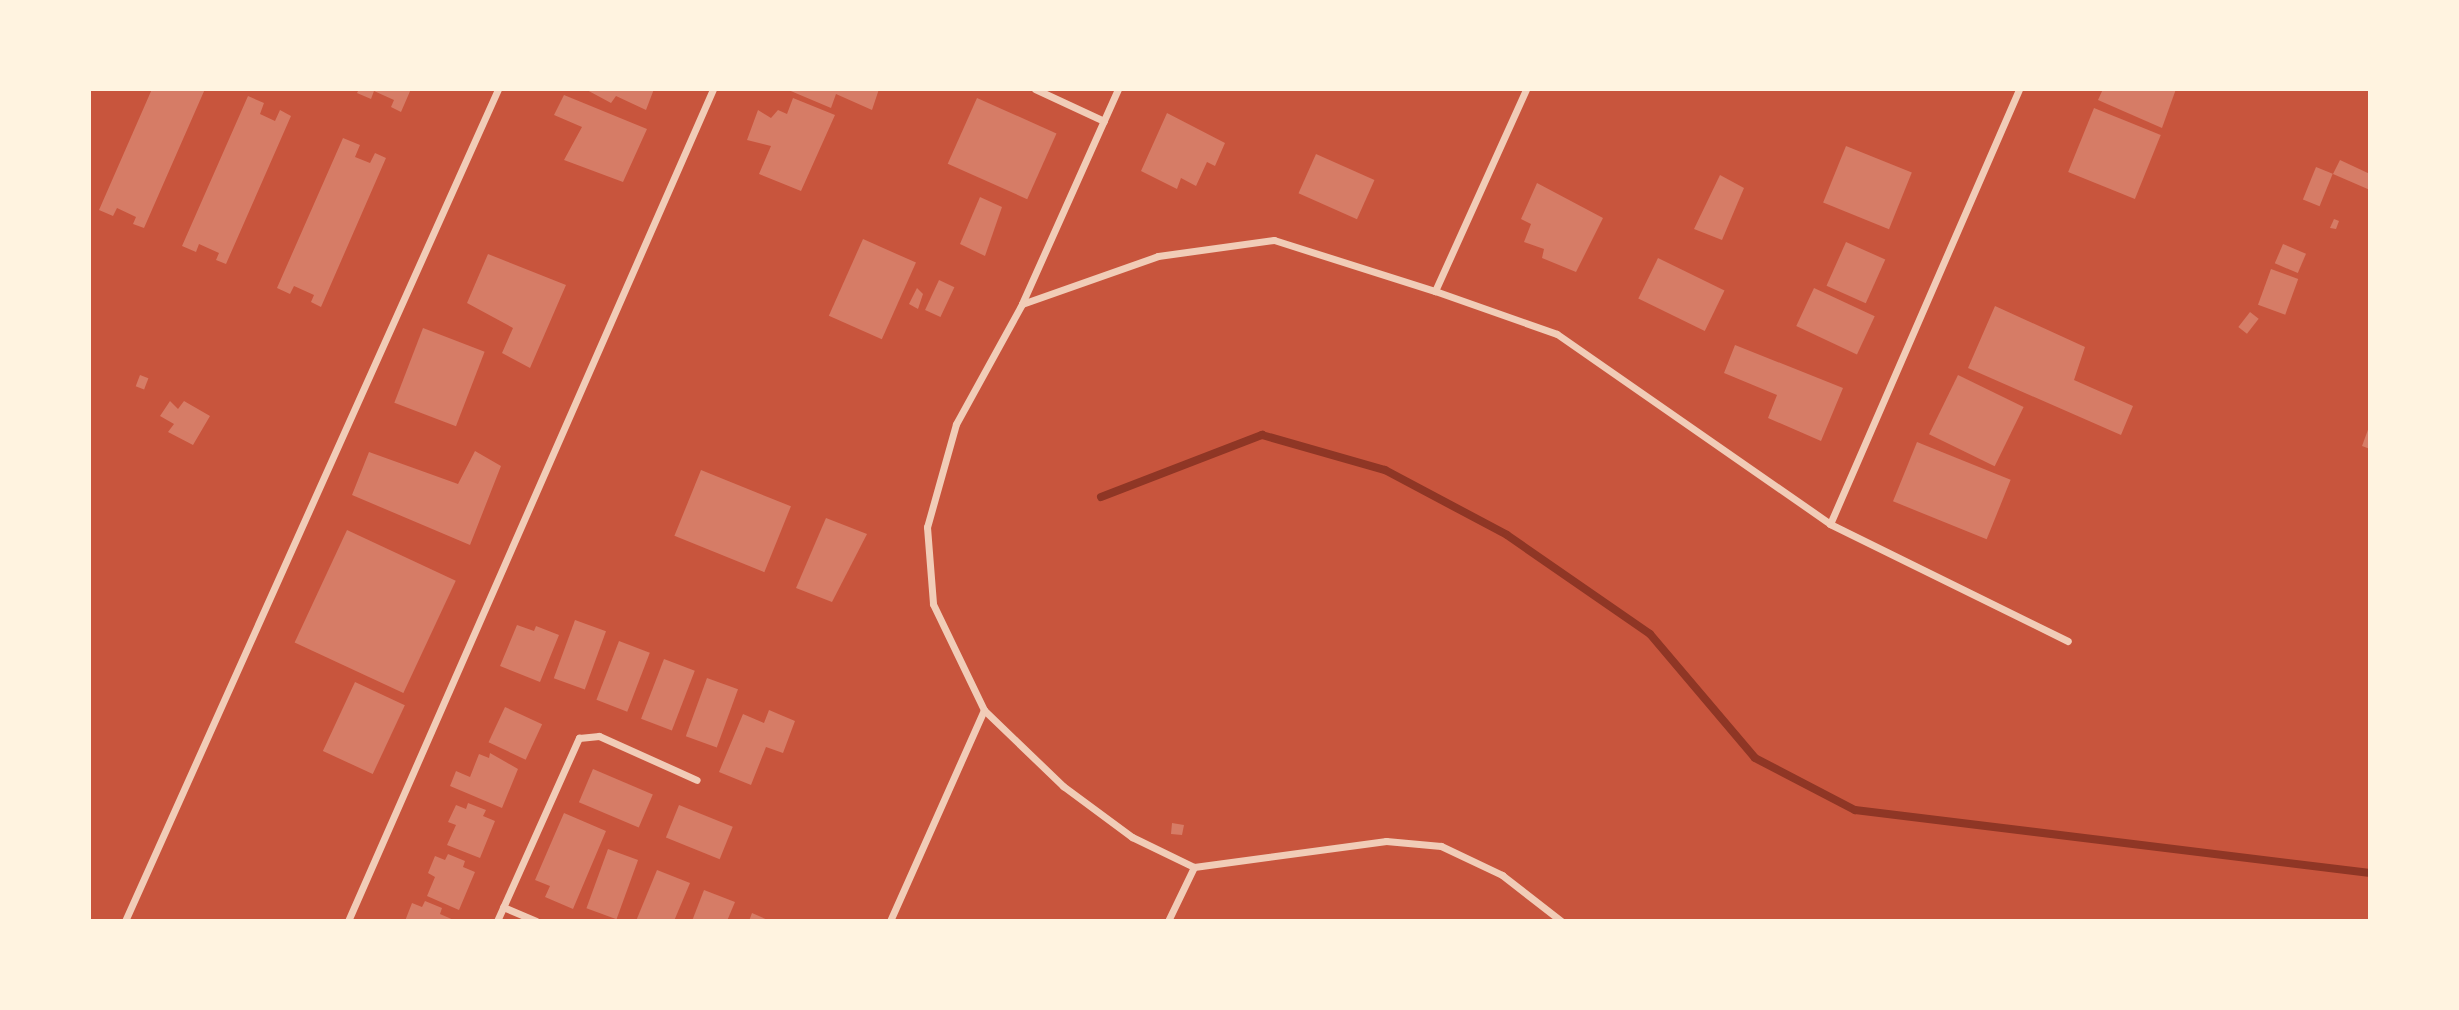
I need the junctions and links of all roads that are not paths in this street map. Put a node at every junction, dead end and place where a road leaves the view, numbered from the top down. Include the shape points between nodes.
1 (498, 89) edge
2 (713, 89) edge
3 (1035, 89) edge
4 (1118, 89) edge
5 (1526, 89) edge
6 (2019, 89) edge
7 (1104, 121) junction
8 (1435, 291) junction
9 (1022, 304) junction
10 (1830, 524) junction
11 (2068, 642) dead end
12 (984, 710) junction
13 (697, 780) dead end
14 (1194, 867) junction
15 (503, 907) junction
16 (125, 921) edge
17 (348, 921) edge
18 (497, 921) edge
19 (536, 921) edge
20 (890, 921) edge
21 (1168, 921) edge
22 (1561, 921) edge

1 - 16 street
2 - 17 street
3 - 7 street
4 - 7 street
5 - 8 street
6 - 10 street
7 - 9 street
8 - 9 street via 1274,240 1158,256
8 - 10 street via 1557,334
9 - 12 street via 956,424 927,527 933,604
10 - 11 street
12 - 14 street via 1063,786 1132,836
12 - 20 street
13 - 15 street via 599,736 579,738
14 - 21 street
14 - 22 street via 1386,841 1441,846 1502,874
15 - 18 street
15 - 19 street

